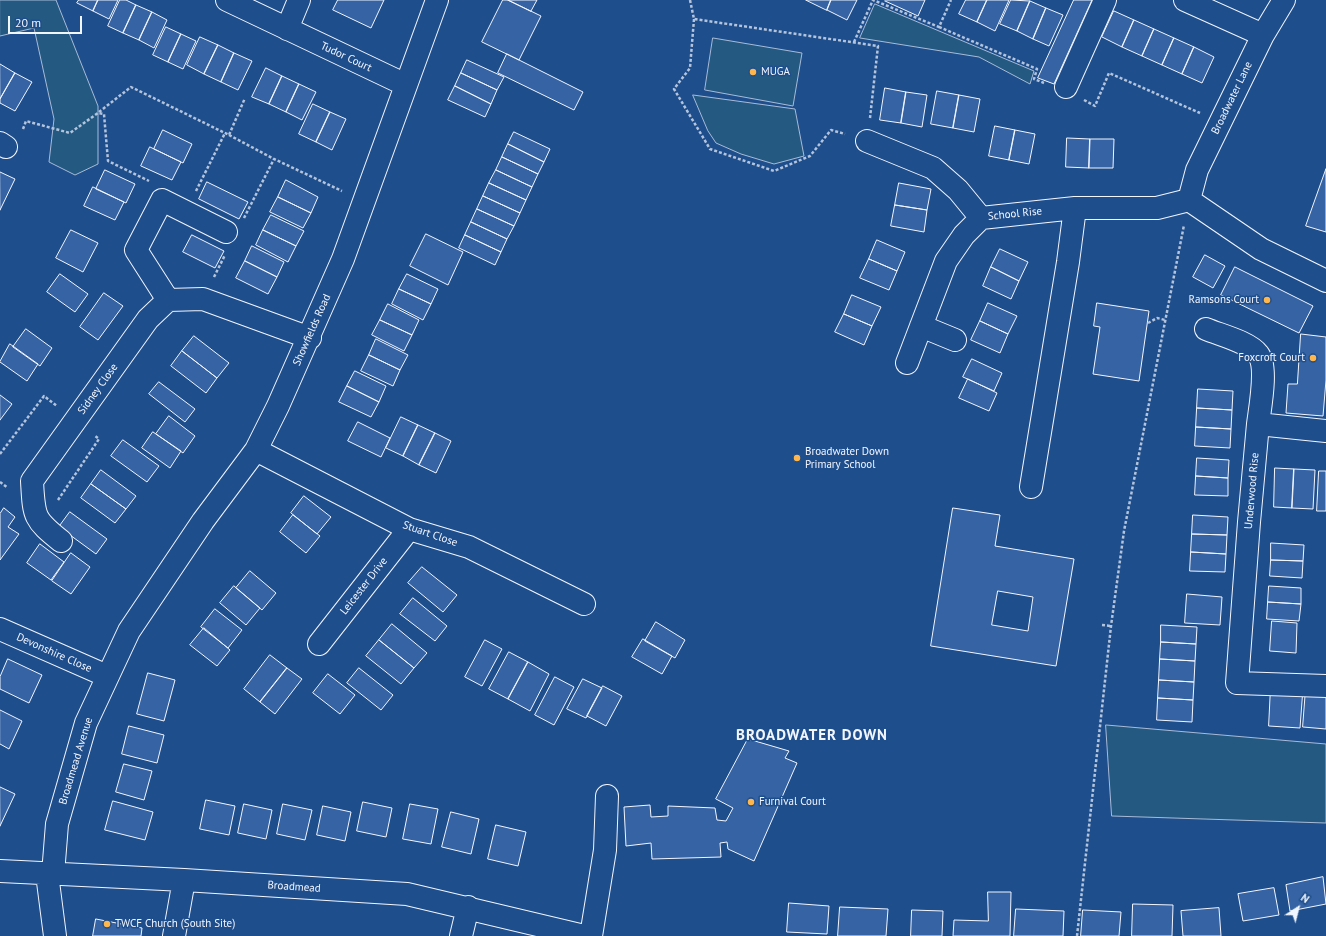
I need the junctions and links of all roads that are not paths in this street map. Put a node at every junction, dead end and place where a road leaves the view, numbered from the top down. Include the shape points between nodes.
1 (227, 0) edge
2 (299, 0) edge
3 (437, 0) edge
4 (1104, 0) edge
5 (1184, 0) edge
6 (1284, 0) edge
7 (286, 28) junction
8 (1263, 35) junction
9 (406, 85) junction
10 (1066, 87) dead end
11 (867, 141) road end
12 (1189, 200) junction
13 (1075, 208) junction
14 (981, 218) junction
15 (226, 232) dead end
16 (1326, 281) edge
17 (168, 300) junction
18 (921, 326) junction
19 (1206, 329) dead end
20 (310, 338) junction
21 (955, 340) dead end
22 (907, 363) dead end
23 (1258, 424) junction
24 (1326, 431) edge
25 (256, 450) junction
26 (1031, 487) dead end
27 (409, 529) junction
28 (61, 541) dead end
29 (584, 604) dead end
30 (0, 629) edge
31 (129, 631) joint
32 (319, 644) dead end
33 (107, 676) junction
34 (1326, 686) edge
35 (607, 796) dead end
36 (0, 871) edge
37 (50, 874) junction
38 (184, 880) junction
39 (468, 907) junction
40 (55, 936) edge
41 (174, 936) edge
42 (461, 936) edge
43 (584, 936) edge
44 (591, 936) edge

1 - 7 street, Tudor Court
2 - 7 street
3 - 9 street, Showfields Road
4 - 10 street
5 - 8 street
6 - 8 street, Broadwater Lane
7 - 9 street, Tudor Court
8 - 12 street, Broadwater Lane via 1197,170
9 - 20 street, Showfields Road via 344,259
11 - 14 street via 933,168 958,190
12 - 13 street, School Rise via 1157,208
12 - 16 street via 1261,249
13 - 14 street, School Rise
13 - 26 street
14 - 18 street, School Rise via 964,235 946,261
15 - 17 street via 162,200 136,250
17 - 20 street via 203,299
17 - 28 street, Sidney Close via 148,319 32,481 34,511 44,527
18 - 21 street
18 - 22 street, School Rise
19 - 23 street, Underwood Rise via 1247,345 1258,354 1263,364
20 - 25 street, Showfields Road
23 - 24 street
23 - 34 street, Underwood Rise via 1237,683
25 - 27 street, Stuart Close
25 - 31 street, Showfields Road via 203,521
27 - 29 street, Stuart Close via 469,547
27 - 32 street, Leicester Drive
30 - 33 street, Devonshire Close
31 - 33 street, Broadmead Avenue
33 - 37 street, Broadmead Avenue via 86,723 59,816
35 - 44 street via 604,850
36 - 37 street, Broadmead
37 - 38 street, Broadmead
37 - 40 street, Broadmead Avenue
38 - 39 street, Broadmead via 407,894
38 - 41 street
39 - 42 street
39 - 43 street, Broadmead

